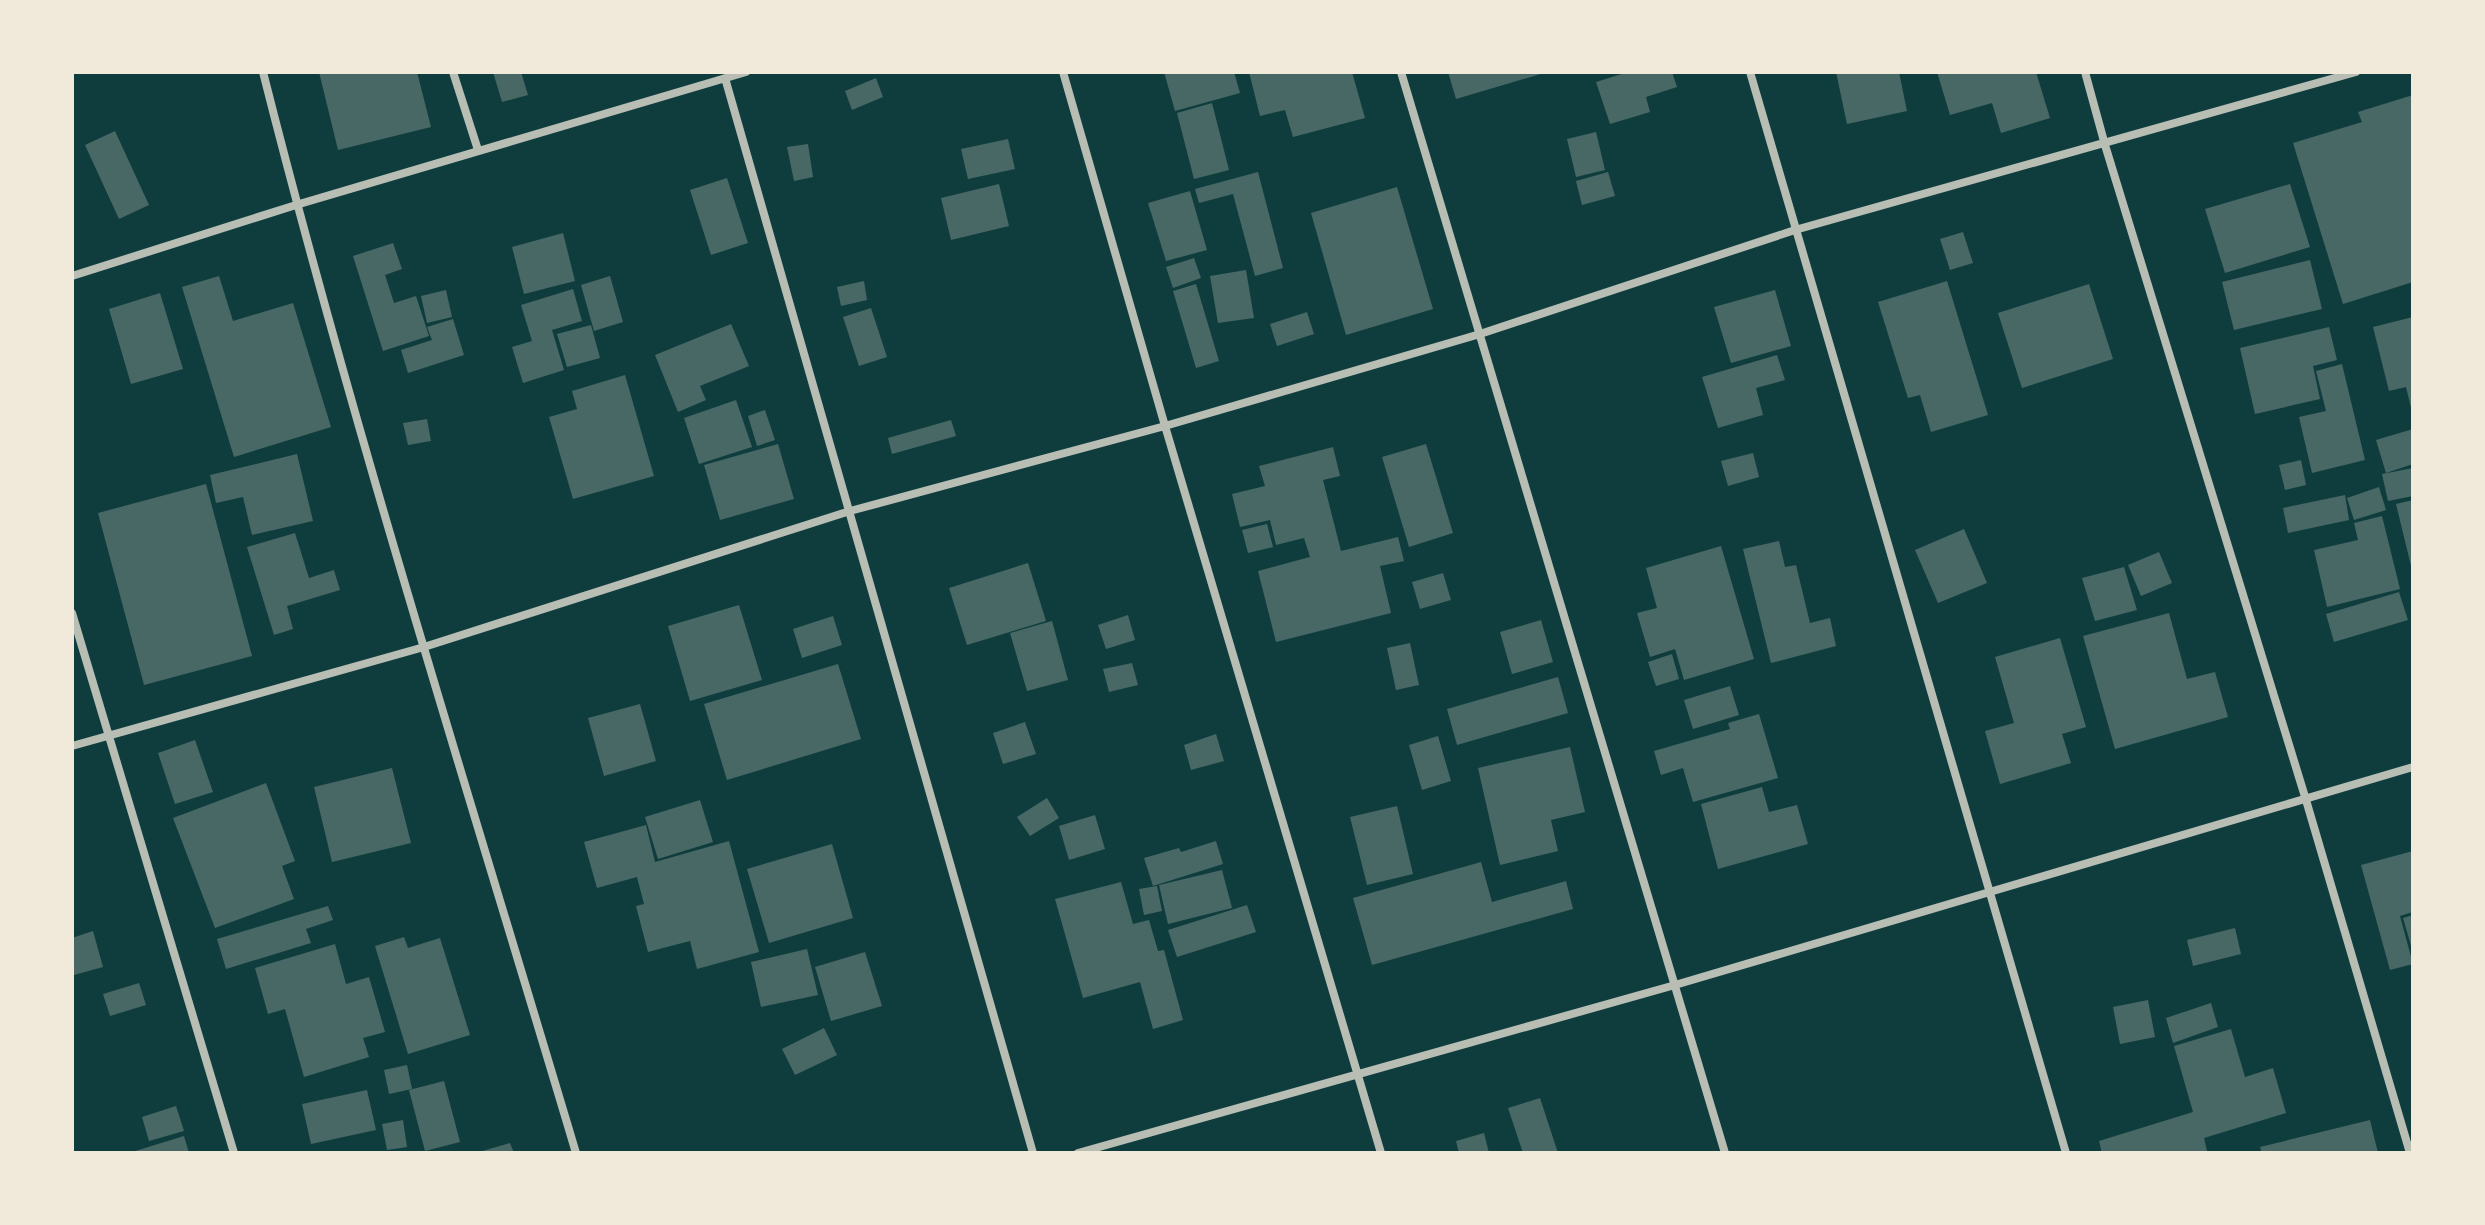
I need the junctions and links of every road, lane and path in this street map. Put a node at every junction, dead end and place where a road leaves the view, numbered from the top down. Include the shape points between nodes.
1 (263, 72) edge
2 (453, 72) edge
3 (746, 72) edge
4 (1063, 72) edge
5 (1401, 72) edge
6 (1750, 72) edge
7 (2085, 72) edge
8 (2356, 72) edge
9 (725, 78) junction
10 (2105, 145) junction
11 (478, 150) junction
12 (296, 205) junction
13 (1795, 230) junction
14 (72, 276) edge
15 (1480, 334) junction
16 (1165, 426) junction
17 (850, 511) junction
18 (72, 613) edge
19 (424, 647) junction
20 (107, 737) junction
21 (72, 746) edge
22 (2413, 767) edge
23 (2306, 800) junction
24 (1991, 890) junction
25 (1675, 985) junction
26 (1358, 1073) junction
27 (234, 1153) edge
28 (576, 1153) edge
29 (1033, 1153) edge
30 (1078, 1153) edge
31 (1381, 1153) edge
32 (1725, 1153) edge
33 (2066, 1153) edge
34 (2410, 1153) edge

1 - 12 street
2 - 11 street
3 - 9 street
4 - 16 street
5 - 15 street
6 - 13 street
7 - 10 street
8 - 10 street
9 - 11 street
9 - 17 street
10 - 13 street
10 - 23 street
11 - 12 street
12 - 14 street
12 - 19 street
13 - 15 street
13 - 24 street
15 - 16 street
15 - 25 street
16 - 17 street
16 - 26 street
17 - 19 street
17 - 29 street
18 - 20 street
19 - 20 street
19 - 28 street
20 - 21 street
20 - 27 street
22 - 23 street
23 - 24 street
23 - 34 street
24 - 25 street
24 - 33 street
25 - 26 street
25 - 32 street
26 - 30 street
26 - 31 street

